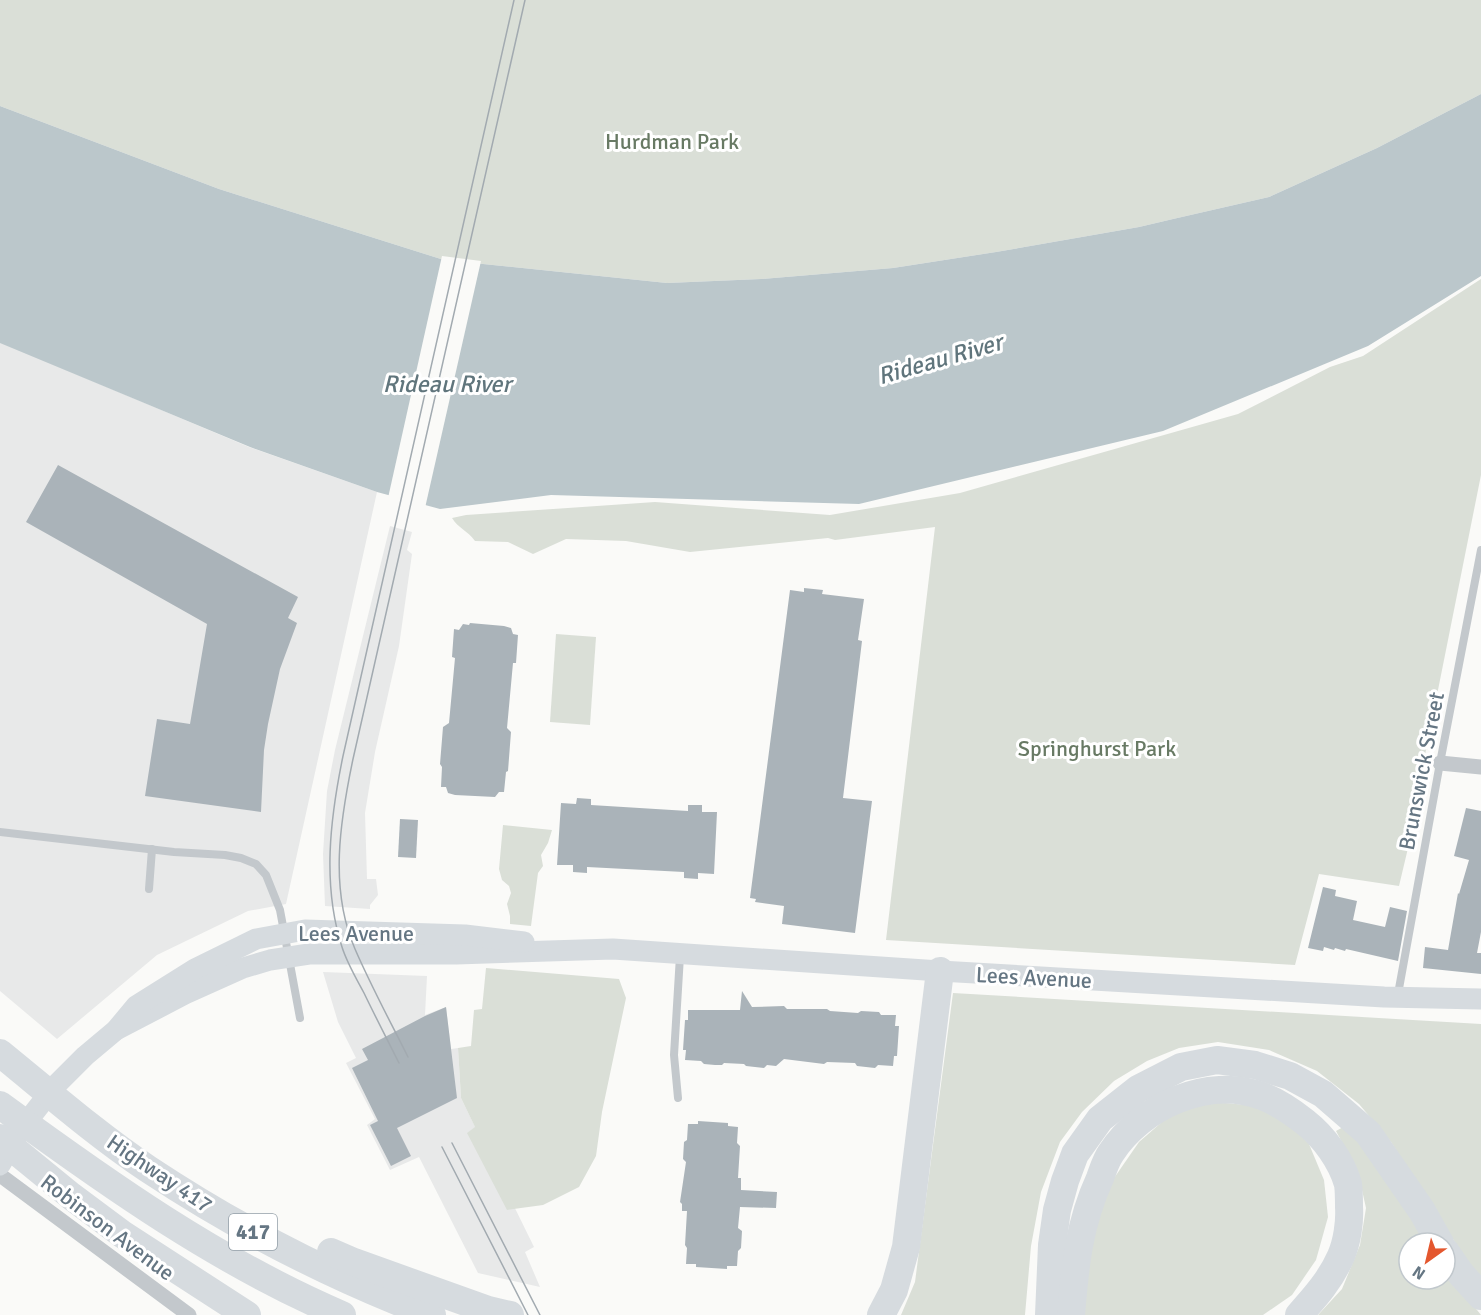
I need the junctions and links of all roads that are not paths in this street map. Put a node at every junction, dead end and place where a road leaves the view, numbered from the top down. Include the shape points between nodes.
1 (1481, 550) edge
2 (1440, 763) junction
3 (1481, 767) edge
4 (1, 832) edge
5 (0, 843) edge
6 (152, 849) junction
7 (149, 889) dead end
8 (285, 933) junction
9 (588, 950) junction
10 (680, 954) junction
11 (289, 956) junction
12 (940, 971) junction
13 (1398, 998) junction
14 (1481, 999) edge
15 (300, 1018) dead end
16 (116, 1030) junction
17 (0, 1053) edge
18 (678, 1098) dead end
19 (0, 1105) edge
20 (88, 1123) junction
21 (0, 1138) edge
22 (0, 1165) edge
23 (0, 1175) edge
24 (1433, 1231) edge
25 (1457, 1268) edge
26 (1481, 1296) edge
27 (499, 1312) edge
28 (1061, 1314) edge
29 (189, 1315) edge
30 (247, 1315) edge
31 (342, 1315) edge
32 (432, 1315) edge
33 (880, 1315) edge
34 (1299, 1315) edge

1 - 2 lane, Brunswick Street
2 - 3 street
2 - 13 lane, Brunswick Street
4 - 5 lane
4 - 6 lane
6 - 7 lane
6 - 8 lane via 233,856 256,864 266,875
8 - 9 main road, Lees Avenue via 318,930 465,934
8 - 11 lane
8 - 16 main road, Lees Avenue via 256,939 186,974 136,1006
9 - 10 main road, Lees Avenue
9 - 11 main road, Lees Avenue
10 - 12 main road, Lees Avenue
10 - 18 lane via 674,1055
11 - 15 lane
11 - 16 main road, Lees Avenue via 220,978
12 - 13 main road, Lees Avenue
12 - 33 highway via 906,1246 894,1290
13 - 14 main road, Lees Avenue
16 - 22 main road, Lees Avenue via 54,1087
17 - 20 highway, Highway 417 / 417
19 - 31 highway, Highway 417 / 417 via 171,1224
20 - 27 highway via 295,1236 354,1262
20 - 32 highway, Highway 417 / 417 via 146,1167 236,1223 345,1278
21 - 30 highway via 122,1234
23 - 29 street, Robinson Avenue
24 - 28 highway via 1368,1133 1323,1094 1255,1065 1217,1060 1181,1067 1138,1089 1100,1119 1075,1154 1057,1210 1052,1245
25 - 26 highway
28 - 34 highway via 1088,1203 1111,1153 1135,1125 1166,1104 1200,1092 1233,1090 1260,1095 1285,1106 1317,1131 1336,1158 1348,1185 1349,1218 1342,1254 1325,1286

